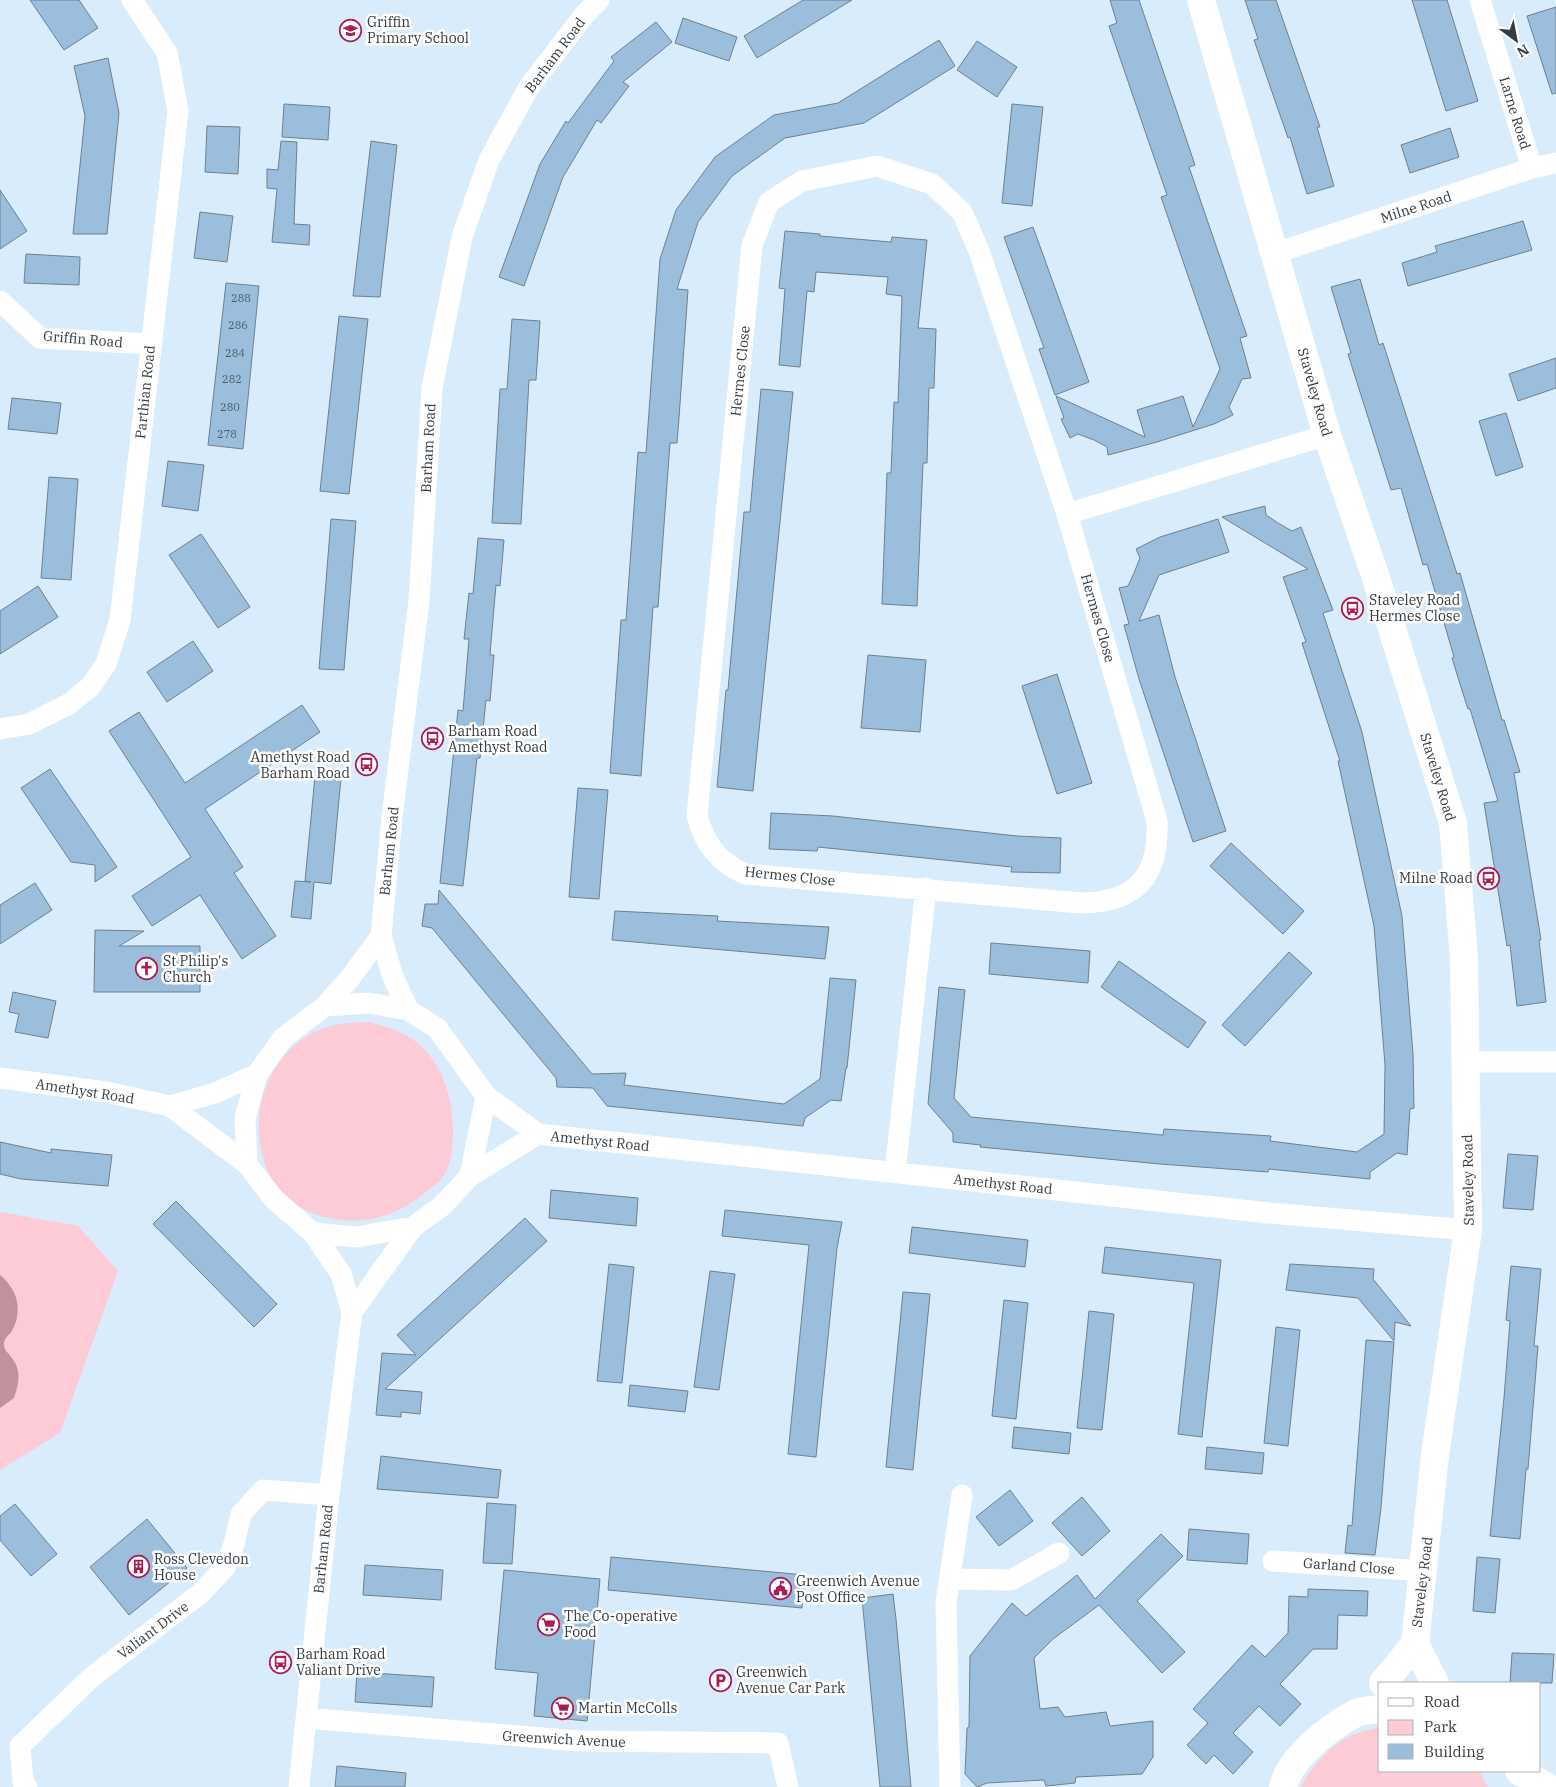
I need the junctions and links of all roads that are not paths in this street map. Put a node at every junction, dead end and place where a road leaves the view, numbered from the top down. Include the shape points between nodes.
1 (132, 0) edge
2 (599, 0) edge
3 (1202, 0) edge
4 (1480, 0) edge
5 (1556, 163) edge
6 (1532, 168) junction
7 (1276, 253) junction
8 (0, 301) edge
9 (150, 344) junction
10 (1327, 434) junction
11 (1067, 514) junction
12 (0, 729) edge
13 (926, 888) junction
14 (381, 936) junction
15 (325, 1006) junction
16 (408, 1010) junction
17 (1466, 1062) junction
18 (1556, 1062) edge
19 (257, 1074) junction
20 (0, 1078) edge
21 (486, 1096) junction
22 (170, 1106) junction
23 (538, 1134) junction
24 (247, 1164) junction
25 (895, 1172) junction
26 (470, 1176) junction
27 (413, 1227) junction
28 (1468, 1230) junction
29 (313, 1232) junction
30 (352, 1312) junction
31 (329, 1495) junction
32 (962, 1495) dead end
33 (1059, 1553) dead end
34 (1273, 1560) dead end
35 (1424, 1571) junction
36 (950, 1579) junction
37 (1415, 1644) junction
38 (1384, 1682) edge
39 (1434, 1682) edge
40 (1378, 1691) edge
41 (1369, 1711) edge
42 (306, 1718) junction
43 (1506, 1772) edge
44 (1521, 1772) edge
45 (27, 1787) edge
46 (299, 1787) edge
47 (788, 1787) edge
48 (950, 1787) edge
49 (1283, 1787) edge
50 (1510, 1787) edge
51 (1547, 1787) edge

1 - 9 street, Parthian Road via 167,53 178,111
2 - 14 street, Barham Road via 529,87 489,160 462,237 432,388 419,601
3 - 7 street, Staveley Road
4 - 6 street, Larne Road
5 - 6 street, Milne Road
6 - 7 street, Milne Road
7 - 10 street, Staveley Road
8 - 9 street, Griffin Road via 40,338
9 - 12 street, Parthian Road via 120,620 106,664 90,687 69,704 29,724
10 - 11 street
10 - 17 street, Staveley Road via 1453,823 1464,959
11 - 13 street, Hermes Close via 1158,821 1155,860 1144,881 1127,893 1102,902 1081,903
11 - 13 street, Hermes Close via 979,251 962,212 932,184 876,166 802,181 769,202 752,245 697,816 703,837 715,854 729,867 746,874
13 - 25 street
14 - 15 street
14 - 16 street, Barham Road via 392,974
15 - 16 street via 369,1003
15 - 19 street via 283,1038
16 - 21 street, Amethyst Road via 436,1028
17 - 18 street
17 - 28 street, Staveley Road
19 - 22 street, Amethyst Road via 215,1093
19 - 24 street via 245,1118
20 - 22 street, Amethyst Road via 106,1092
21 - 23 street, Amethyst Road
21 - 26 street
22 - 24 street, Amethyst Road
23 - 25 street, Amethyst Road
23 - 26 street, Amethyst Road
24 - 29 street, Amethyst Road via 274,1200
25 - 28 street, Amethyst Road via 1269,1213
26 - 27 street, Amethyst Road via 442,1206
27 - 29 street via 356,1237
27 - 30 street, Barham Road
28 - 35 street, Staveley Road via 1435,1455
29 - 30 street, Barham Road via 341,1274
30 - 31 street, Barham Road
31 - 42 street, Barham Road
31 - 45 street, Valiant Drive via 263,1490 241,1514 225,1567 201,1593 93,1676 20,1746 23,1782
32 - 36 street
33 - 36 street via 1011,1580
34 - 35 street, Garland Close
35 - 37 street, Staveley Road
36 - 48 street via 946,1603
37 - 38 street, Staveley Road
37 - 39 street, Staveley Road
40 - 41 street
41 - 49 street via 1303,1751
42 - 46 street, Barham Road
42 - 47 street, Greenwich Avenue via 579,1741 778,1743
43 - 50 street
44 - 51 street

